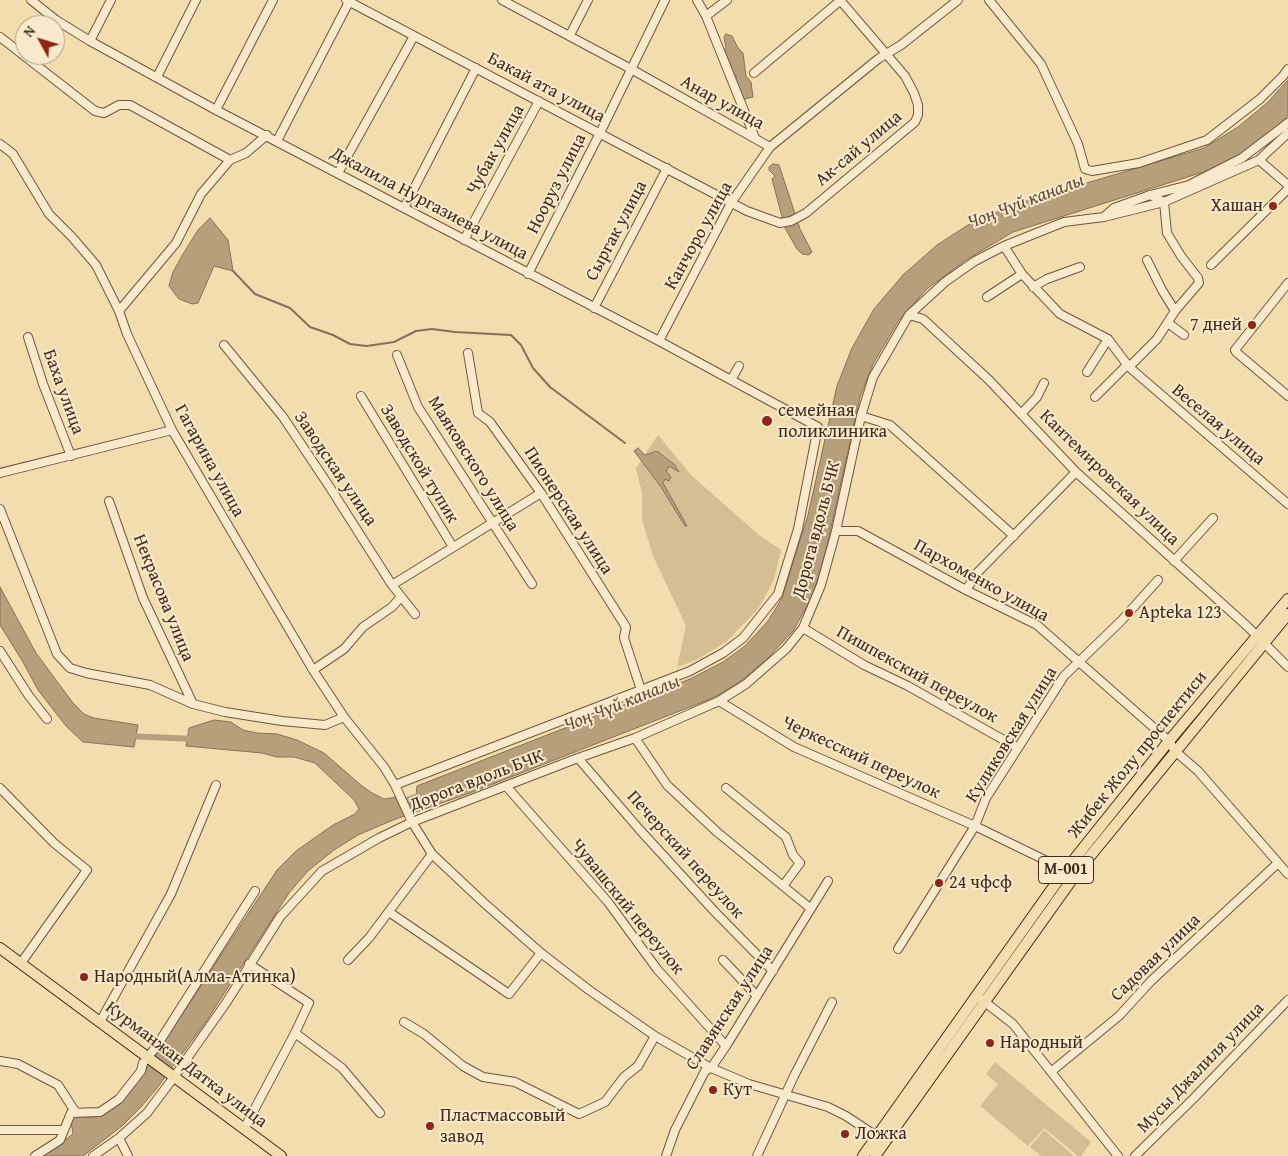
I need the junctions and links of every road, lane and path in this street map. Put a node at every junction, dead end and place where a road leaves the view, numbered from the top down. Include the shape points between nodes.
1 (31, 0) edge
2 (112, 0) edge
3 (196, 0) edge
4 (273, 0) edge
5 (349, 0) edge
6 (588, 0) edge
7 (665, 0) edge
8 (697, 0) edge
9 (727, 0) edge
10 (841, 0) edge
11 (958, 0) edge
12 (989, 0) edge
13 (505, 1) edge
14 (706, 16) junction
15 (570, 35) junction
16 (414, 36) junction
17 (0, 37) edge
18 (90, 41) junction
19 (886, 54) junction
20 (476, 68) junction
21 (631, 69) junction
22 (1288, 69) edge
23 (754, 73) dead end
24 (157, 78) junction
25 (539, 101) junction
26 (216, 110) junction
27 (1288, 123) edge
28 (600, 133) junction
29 (1288, 133) edge
30 (267, 135) junction
31 (755, 138) junction
32 (277, 141) junction
33 (0, 144) edge
34 (770, 147) junction
35 (1242, 158) junction
36 (230, 160) junction
37 (1259, 160) junction
38 (668, 168) junction
39 (338, 173) junction
40 (1288, 185) edge
41 (1288, 189) edge
42 (1150, 195) junction
43 (1164, 202) junction
44 (731, 203) junction
45 (404, 208) junction
46 (1104, 217) junction
47 (464, 240) junction
48 (1004, 246) junction
49 (1148, 260) dead end
50 (1211, 265) dead end
51 (1080, 267) dead end
52 (528, 274) junction
53 (1022, 274) junction
54 (1288, 283) edge
55 (1033, 287) junction
56 (987, 297) dead end
57 (594, 308) junction
58 (119, 311) junction
59 (1176, 311) junction
60 (909, 315) junction
61 (1168, 323) junction
62 (1184, 335) dead end
63 (28, 338) dead end
64 (1108, 340) junction
65 (659, 341) junction
66 (224, 345) dead end
67 (468, 353) dead end
68 (397, 355) dead end
69 (739, 366) dead end
70 (1128, 366) junction
71 (1087, 372) dead end
72 (731, 380) junction
73 (1044, 383) dead end
74 (360, 396) dead end
75 (1288, 396) edge
76 (1096, 397) dead end
77 (1022, 414) junction
78 (861, 416) junction
79 (172, 430) junction
80 (71, 456) junction
81 (1076, 472) junction
82 (0, 473) edge
83 (541, 493) junction
84 (109, 501) dead end
85 (1288, 504) edge
86 (0, 509) edge
87 (1213, 518) dead end
88 (492, 523) junction
89 (836, 531) junction
90 (1014, 536) junction
91 (453, 548) junction
92 (1174, 561) junction
93 (1158, 580) dead end
94 (532, 584) dead end
95 (392, 586) junction
96 (966, 590) junction
97 (401, 597) junction
98 (1288, 599) edge
99 (414, 614) dead end
100 (1288, 614) edge
101 (803, 628) junction
102 (1260, 640) junction
103 (0, 651) edge
104 (1079, 662) junction
105 (1288, 667) edge
106 (313, 670) junction
107 (641, 690) junction
108 (718, 702) junction
109 (193, 704) junction
110 (344, 717) junction
111 (47, 720) dead end
112 (635, 738) junction
113 (1169, 741) junction
114 (1018, 748) junction
115 (1175, 751) junction
116 (578, 758) junction
117 (216, 785) dead end
118 (506, 786) junction
119 (0, 788) edge
120 (397, 788) junction
121 (726, 788) dead end
122 (411, 820) junction
123 (974, 826) junction
124 (432, 854) junction
125 (1278, 863) junction
126 (1288, 874) edge
127 (1069, 875) junction
128 (828, 881) dead end
129 (783, 886) junction
130 (255, 891) dead end
131 (810, 908) junction
132 (389, 912) junction
133 (0, 948) edge
134 (898, 949) dead end
135 (541, 953) junction
136 (348, 960) dead end
137 (723, 960) dead end
138 (21, 963) junction
139 (250, 964) junction
140 (773, 971) junction
141 (757, 996) junction
142 (981, 999) junction
143 (1288, 1000) edge
144 (832, 1002) dead end
145 (100, 1022) junction
146 (404, 1022) dead end
147 (296, 1033) junction
148 (655, 1036) junction
149 (726, 1046) junction
150 (148, 1058) junction
151 (0, 1061) edge
152 (711, 1068) junction
153 (1052, 1071) junction
154 (173, 1076) junction
155 (785, 1096) junction
156 (76, 1113) junction
157 (380, 1113) dead end
158 (244, 1128) junction
159 (0, 1130) edge
160 (64, 1130) junction
161 (119, 1138) junction
162 (881, 1139) junction
163 (35, 1156) edge
164 (93, 1156) edge
165 (128, 1156) edge
166 (281, 1156) edge
167 (666, 1156) edge
168 (757, 1156) edge
169 (863, 1156) edge
170 (875, 1156) edge
171 (1118, 1156) edge
172 (1136, 1156) edge

1 - 18 street, Джалила Нургазиева улица
2 - 18 street
3 - 24 street
4 - 26 street
5 - 16 street, Бакай ата улица
5 - 32 street
6 - 15 street
7 - 21 street, Нооруз улица
8 - 14 street
9 - 14 street
10 - 19 street, Ак-сай улица
10 - 23 street
11 - 19 street, Анар улица
12 - 22 street via 1041,64 1078,144 1085,169 1092,172 1139,163 1207,140 1260,99
13 - 15 street, Анар улица
14 - 31 street
15 - 21 street, Анар улица
16 - 20 street, Бакай ата улица
16 - 39 street
17 - 36 street via 95,111 104,113 120,105 130,105
18 - 24 street, Джалила Нургазиева улица
19 - 34 street, Анар улица
19 - 44 street, Ак-сай улица via 905,76 914,93 918,105 915,122 806,213 791,221 780,223
20 - 25 street, Бакай ата улица
20 - 45 street
21 - 28 street, Нооруз улица
21 - 31 street, Анар улица
24 - 26 street, Джалила Нургазиева улица
25 - 28 street, Бакай ата улица
25 - 47 street, Чубак улица
26 - 30 street, Джалила Нургазиева улица
27 - 35 street
28 - 38 street, Бакай ата улица
28 - 52 street, Нооруз улица
29 - 37 street, Дорога вдоль БЧК
30 - 32 street, Джалила Нургазиева улица
30 - 36 street via 246,153
31 - 34 street, Анар улица
32 - 39 street, Джалила Нургазиева улица
33 - 58 street, Гагарина улица via 13,154 49,214 96,265
34 - 44 street, Канчоро улица
35 - 37 street
35 - 42 street via 1189,185
36 - 58 street via 202,194 176,243
37 - 40 street
37 - 43 street, Дорога вдоль БЧК
38 - 44 street, Бакай ата улица
38 - 57 street, Сыргак улица
39 - 45 street, Джалила Нургазиева улица
41 - 50 street
42 - 43 street
42 - 46 street via 1114,208
43 - 46 street, Дорога вдоль БЧК
43 - 59 street via 1167,233 1199,283
44 - 65 street, Канчоро улица
45 - 47 street, Джалила Нургазиева улица
46 - 48 street, Дорога вдоль БЧК via 1064,222
47 - 52 street, Джалила Нургазиева улица
48 - 53 street, Веселая улица
48 - 60 street, Дорога вдоль БЧК via 945,282
49 - 59 street
51 - 55 street
52 - 57 street, Джалила Нургазиева улица
53 - 55 street, Веселая улица
53 - 56 street
54 - 75 street via 1235,350
55 - 64 street, Веселая улица via 1060,314
57 - 65 street, Джалила Нургазиева улица
58 - 79 street, Гагарина улица
59 - 61 street
60 - 77 street, Кантемировская улица via 924,319
60 - 78 street, Дорога вдоль БЧК via 873,378
61 - 62 street
61 - 70 street via 1157,339
63 - 80 street, Баха улица
64 - 70 street, Веселая улица
64 - 71 street
65 - 72 street, Джалила Нургазиева улица
66 - 95 street, Заводская улица via 283,417
67 - 83 street, Пионерская улица via 478,413 490,422
68 - 88 street, Маяковского улица via 418,407
69 - 72 street
70 - 76 street
70 - 85 street, Веселая улица
72 - 107 street, Джалила Нургазиева улица via 818,427 798,529 778,594 743,638 690,671
73 - 77 street
74 - 91 street, Заводской тупик
77 - 81 street, Кантемировская улица
78 - 89 street, Дорога вдоль БЧК
78 - 90 street via 890,425
79 - 80 street
79 - 106 street, Гагарина улица
80 - 82 street
81 - 90 street
81 - 92 street, Кантемировская улица
83 - 88 street
83 - 107 street, Пионерская улица via 626,627 624,638
84 - 109 street, Некрасова улица via 144,598
86 - 109 street via 57,654 70,668 150,685
87 - 92 street
88 - 91 street
88 - 94 street, Маяковского улица
89 - 96 street, Пархоменко улица via 858,531
89 - 101 street, Дорога вдоль БЧК via 821,584
90 - 96 street via 977,573
91 - 95 street
92 - 102 street, Кантемировская улица
93 - 104 street, Куликовская улица
95 - 97 street, Заводская улица
96 - 104 street, Пархоменко улица via 1037,625
97 - 99 street, Заводская улица
97 - 106 street via 363,627 344,649
98 - 102 main road, Жибек Жолу проспектиси / М-001
100 - 102 main road, Жибек Жолу проспектиси / М-001
101 - 108 street, Дорога вдоль БЧК via 786,649 746,684
101 - 114 street, Пишпекский переулок via 864,665
102 - 105 street, Кантемировская улица
102 - 113 main road, Жибек Жолу проспектиси / М-001
102 - 115 main road, Жибек Жолу проспектиси / М-001
103 - 111 street
104 - 113 street, Пархоменко улица
104 - 114 street, Куликовская улица via 1064,676
106 - 110 street, Гагарина улица
107 - 120 street
108 - 112 street, Дорога вдоль БЧК
108 - 123 street, Черкесский переулок via 794,747
109 - 110 street via 282,722 325,725
110 - 120 street, Гагарина улица
112 - 116 street, Дорога вдоль БЧК
112 - 129 street via 667,785 717,832
113 - 115 street, Пархоменко улица
113 - 127 main road, Жибек Жолу проспектиси / М-001
114 - 123 street, Куликовская улица via 986,798
115 - 125 street, Пархоменко улица via 1198,771
115 - 127 main road, Жибек Жолу проспектиси / М-001
116 - 118 street, Дорога вдоль БЧК
116 - 140 street, Печерский переулок via 696,891
117 - 145 street via 171,894
118 - 122 street, Дорога вдоль БЧК
118 - 149 street, Чувашский переулок via 608,902 657,969
119 - 138 street via 54,843 87,870
120 - 122 street, Гагарина улица
121 - 129 street via 786,837 800,863
122 - 124 street, Гагарина улица
122 - 139 street, Дорога вдоль БЧК via 322,871 280,917
123 - 127 street, Черкесский переулок
123 - 134 street, Куликовская улица
124 - 132 street
124 - 135 street, Гагарина улица
125 - 126 street, Пархоменко улица
125 - 153 street, Садовая улица via 1151,981 1119,1016
127 - 142 main road, Жибек Жолу проспектиси / М-001
128 - 131 street, Славянская улица
129 - 131 street
130 - 150 street
131 - 140 street, Славянская улица
132 - 135 street via 509,994
132 - 136 street
133 - 138 main road, Курманжан Датка улица
135 - 148 street, Гагарина улица
137 - 141 street
138 - 145 main road, Курманжан Датка улица
139 - 147 street via 309,1003
139 - 154 street, Дорога вдоль БЧК
140 - 141 street, Славянская улица
141 - 149 street, Славянская улица
142 - 153 street via 1013,1024
142 - 162 main road, Жибек Жолу проспектиси / М-001
143 - 172 street, Мусы Джалиля улица
144 - 155 street
145 - 150 main road, Курманжан Датка улица
146 - 148 street via 483,1077 514,1082 579,1114 605,1102 624,1077 638,1066
147 - 157 street via 342,1068
147 - 158 street
148 - 152 street, Гагарина улица
149 - 152 street, Славянская улица
150 - 154 main road, Курманжан Датка улица
150 - 156 street via 119,1100 100,1112
151 - 156 street via 18,1064 58,1085
152 - 155 street, Гагарина улица
152 - 167 street, Славянская улица via 705,1071 675,1130
153 - 171 street
154 - 158 main road, Курманжан Датка улица
154 - 161 street, Дорога вдоль БЧК via 147,1113
155 - 162 street, Гагарина улица via 828,1107
155 - 168 street
156 - 160 street via 72,1113
158 - 166 main road, Курманжан Датка улица
159 - 160 street
160 - 163 street via 60,1140
161 - 164 street, Дорога вдоль БЧК
161 - 165 street
162 - 169 main road, Жибек Жолу проспектиси / М-001
162 - 170 main road, Жибек Жолу проспектиси / М-001

